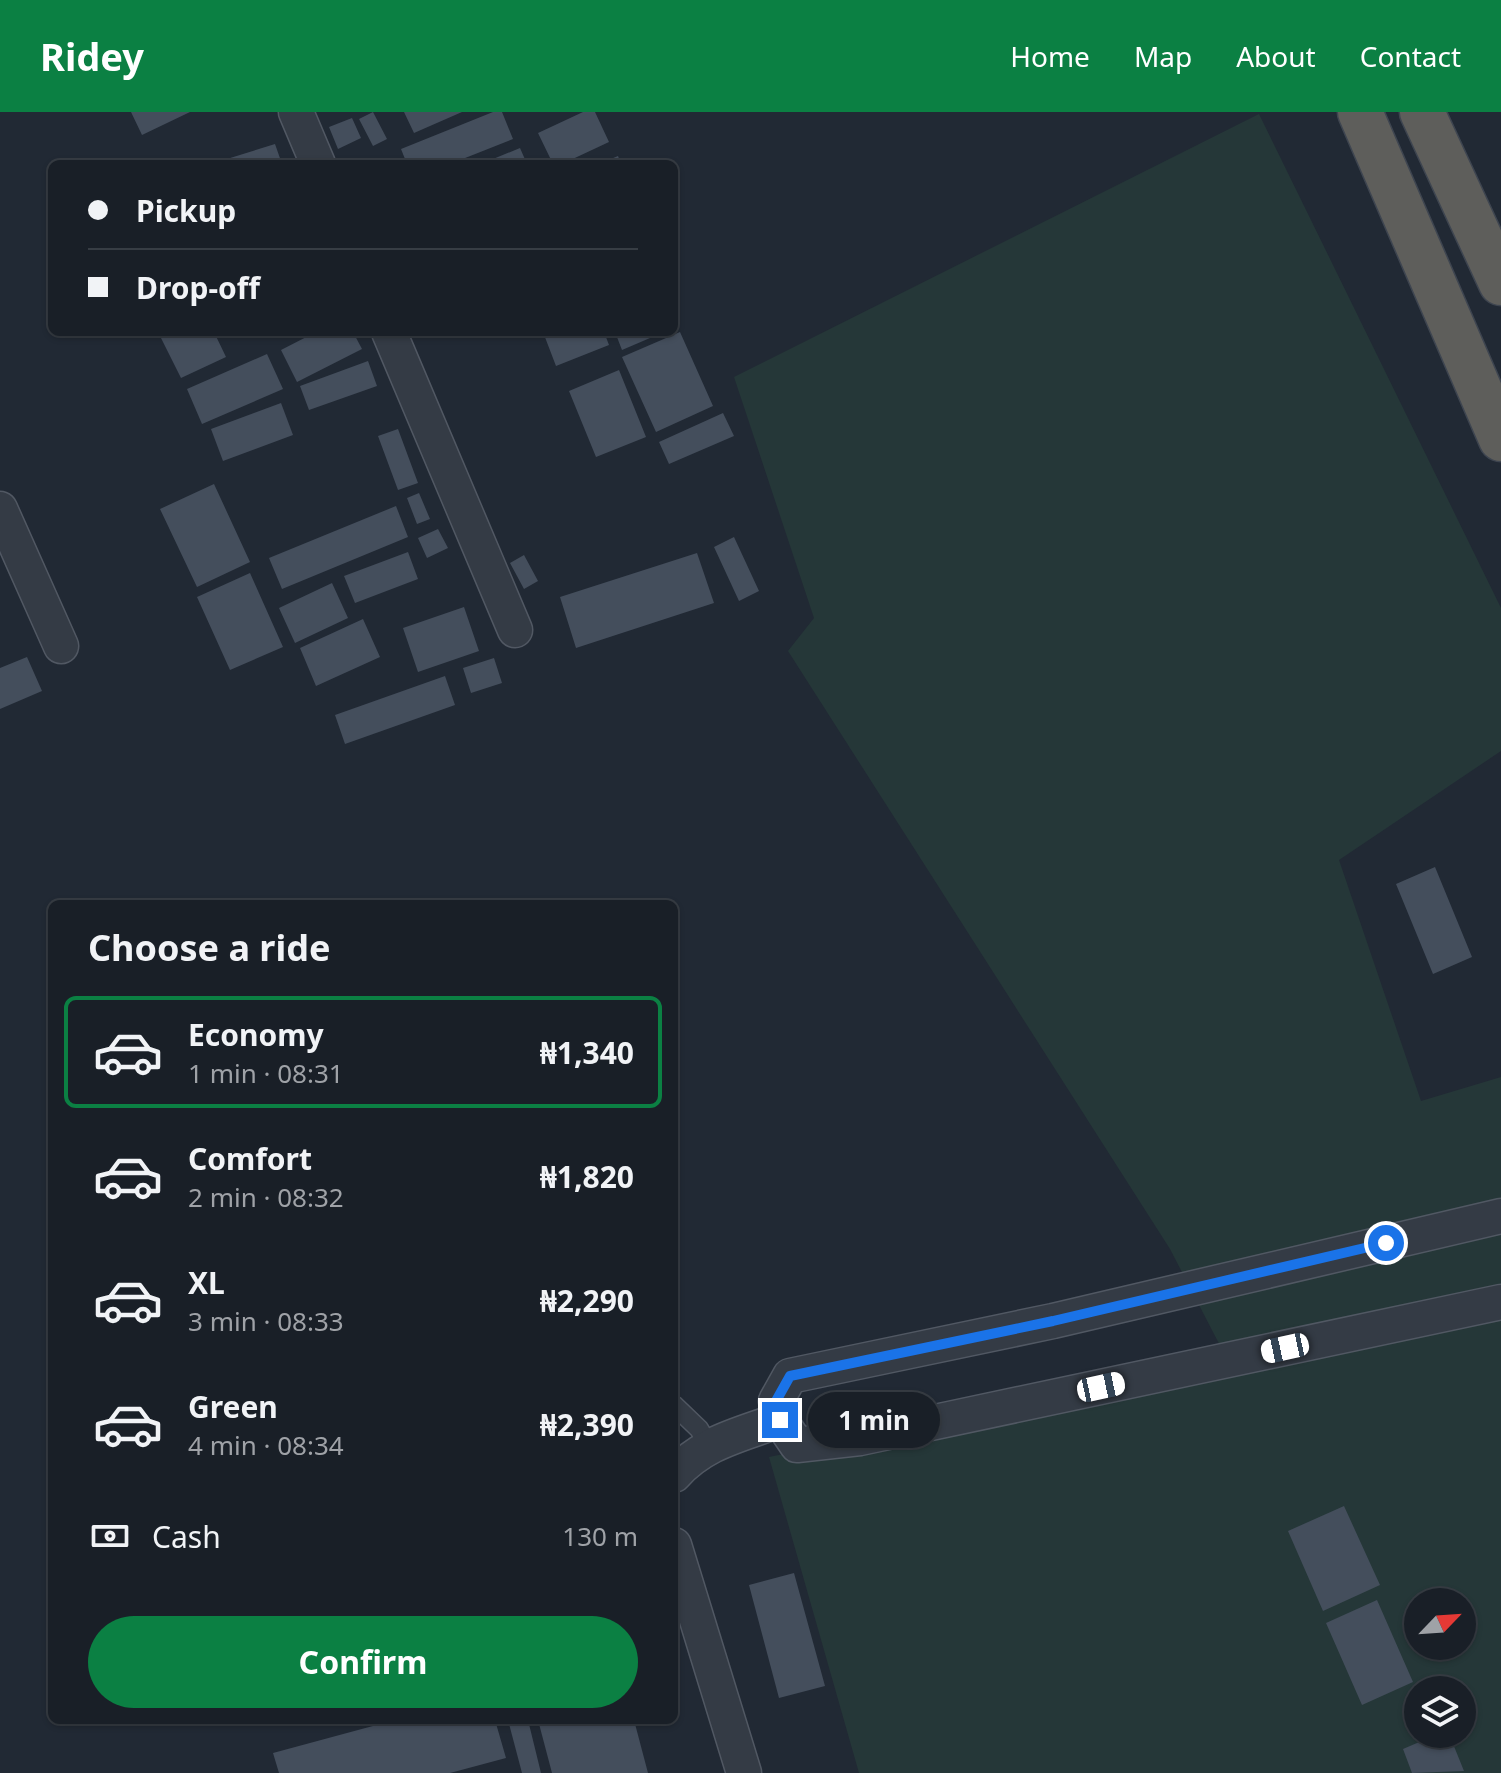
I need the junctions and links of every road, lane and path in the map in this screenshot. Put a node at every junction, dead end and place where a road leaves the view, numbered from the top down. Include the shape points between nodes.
1 (296, 112) edge
2 (1360, 112) edge
3 (1422, 112) edge
4 (316, 160) edge
5 (1501, 283) edge
6 (391, 336) edge
7 (1501, 439) edge
8 (0, 509) edge
9 (515, 630) dead end
10 (61, 646) dead end
11 (1501, 1216) edge
12 (1501, 1302) edge
13 (678, 1409) edge
14 (780, 1420) junction
15 (709, 1446) junction
16 (678, 1471) edge
17 (678, 1558) edge
18 (744, 1773) edge

1 - 4 street
2 - 7 highway
3 - 5 highway
6 - 9 street
8 - 10 street
11 - 14 street via 1053,1321 790,1376 776,1401
12 - 14 street via 860,1438 797,1445
13 - 15 lane
14 - 15 street
15 - 16 street
17 - 18 street

